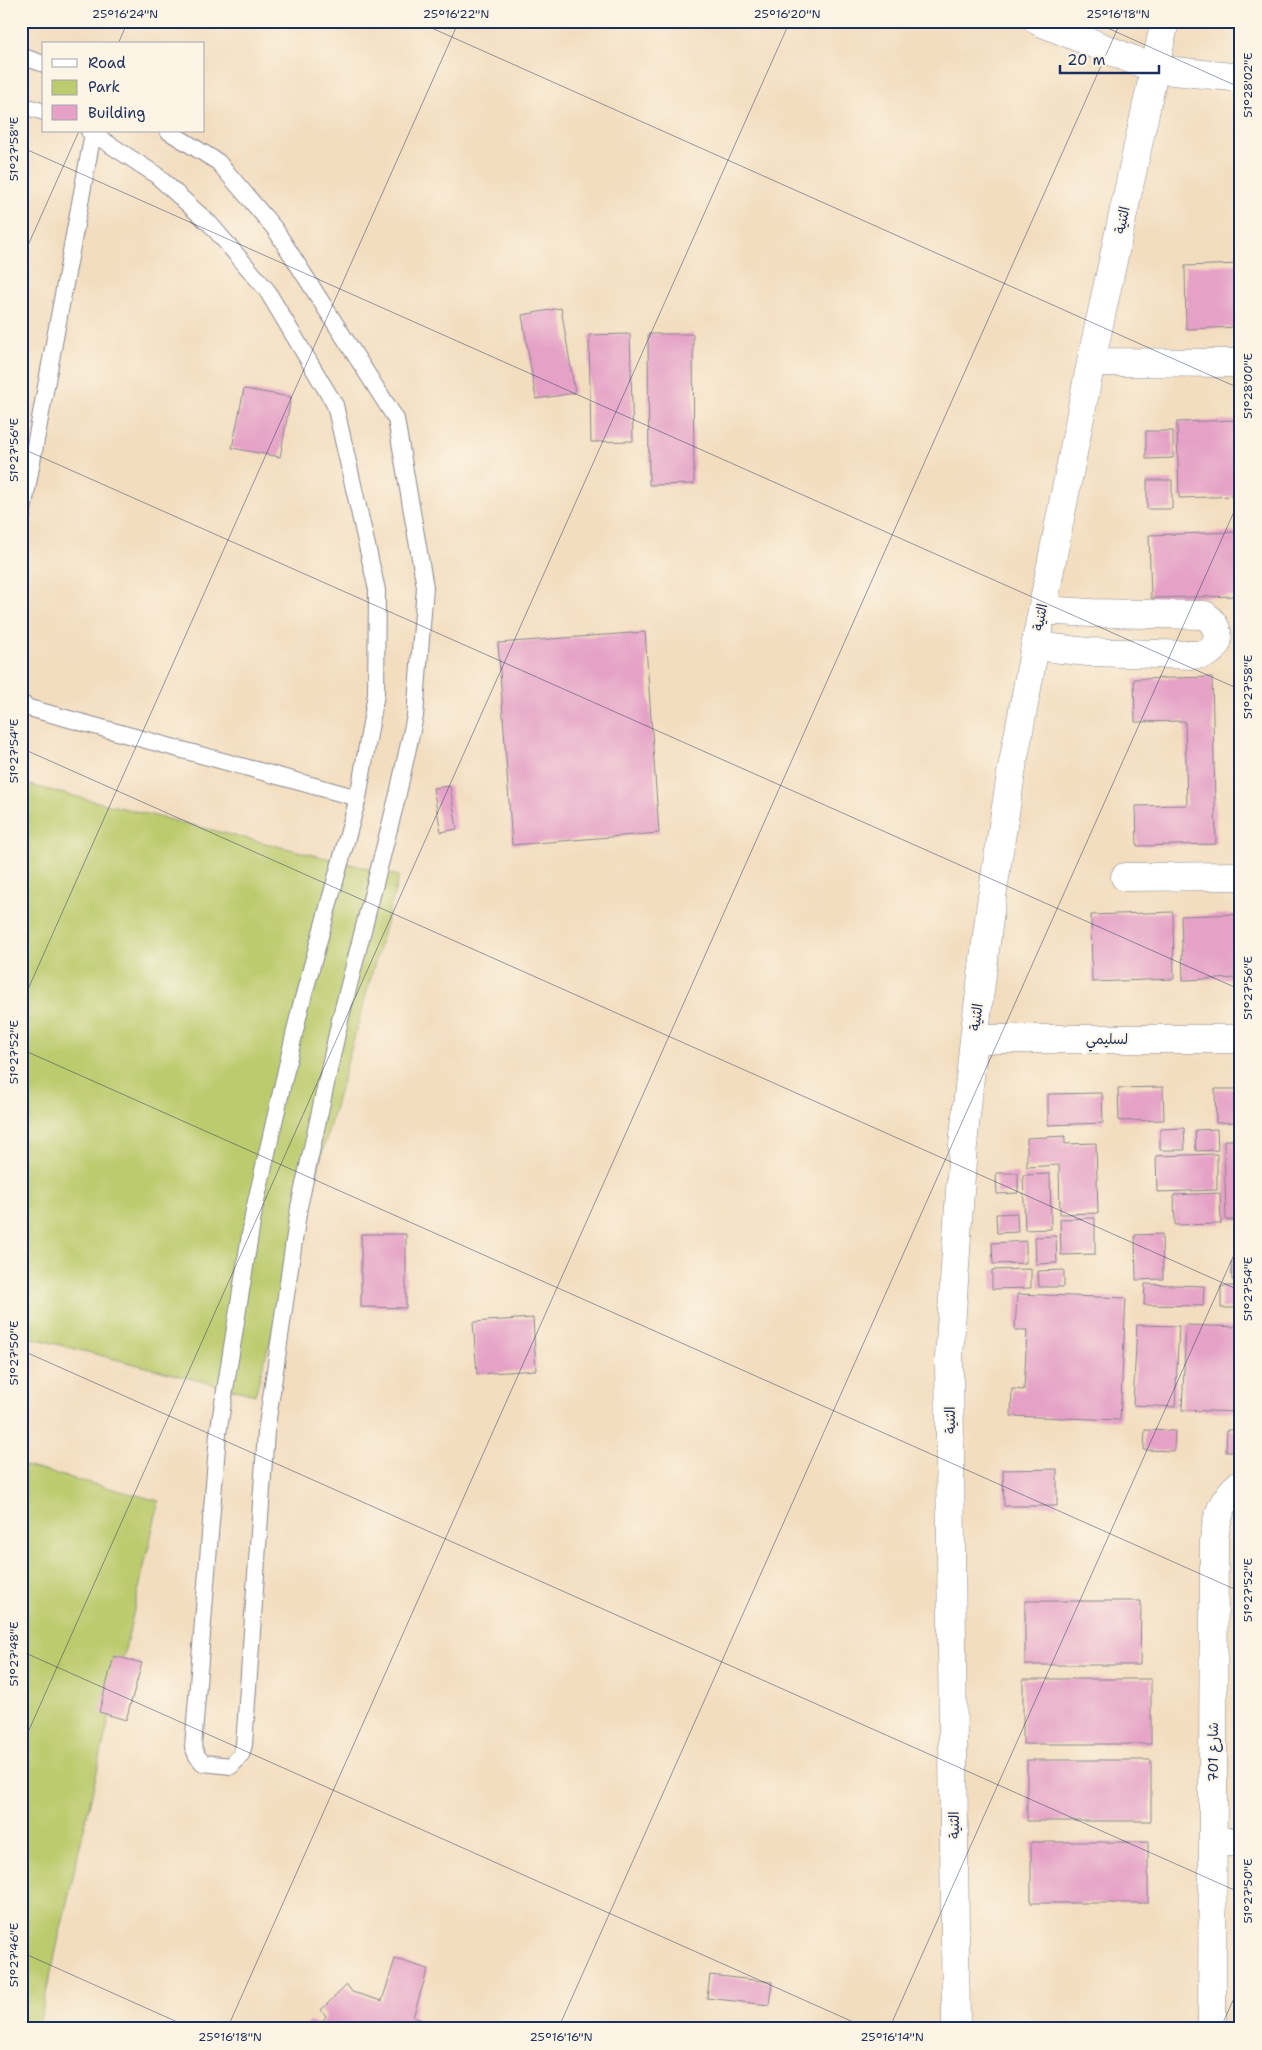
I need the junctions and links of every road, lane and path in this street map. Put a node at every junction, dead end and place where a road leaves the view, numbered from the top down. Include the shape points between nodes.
1 (1038, 21) edge
2 (1165, 21) edge
3 (21, 56) edge
4 (42, 63) edge
5 (1155, 69) junction
6 (1241, 78) edge
7 (21, 105) edge
8 (42, 111) edge
9 (91, 132) edge
10 (170, 132) edge
11 (1091, 362) junction
12 (1241, 363) edge
13 (21, 521) edge
14 (1042, 610) junction
15 (1230, 632) edge
16 (1035, 646) junction
17 (21, 703) edge
18 (358, 798) junction
19 (1241, 876) edge
20 (1125, 877) dead end
21 (974, 1039) junction
22 (1241, 1039) edge
23 (1241, 1483) edge
24 (1213, 1842) junction
25 (1241, 1842) edge
26 (956, 2029) edge
27 (1212, 2029) edge

1 - 5 street
2 - 5 street, الثنية
3 - 4 lane
5 - 6 street
5 - 11 street, الثنية
7 - 8 lane
9 - 13 lane
9 - 18 lane via 155,174 212,225 266,289 335,405 377,590 376,694
10 - 18 lane via 218,162 275,229 396,419 425,587 415,716 340,1020 300,1206 266,1432 244,1745 241,1755 231,1766 216,1766 203,1763 193,1747 218,1434 254,1210 300,1009
11 - 12 street
11 - 14 street, الثنية
14 - 15 street via 1206,615
14 - 16 street, الثنية
15 - 16 street via 1207,654 1194,655 1088,652
16 - 21 street, الثنية via 991,903
17 - 18 lane via 29,708
19 - 20 street
21 - 22 street, لسليمي
21 - 26 street, الثنية via 949,1358
23 - 24 street, شارع 701 via 1225,1499 1215,1533
24 - 25 street
24 - 27 street, شارع 701

